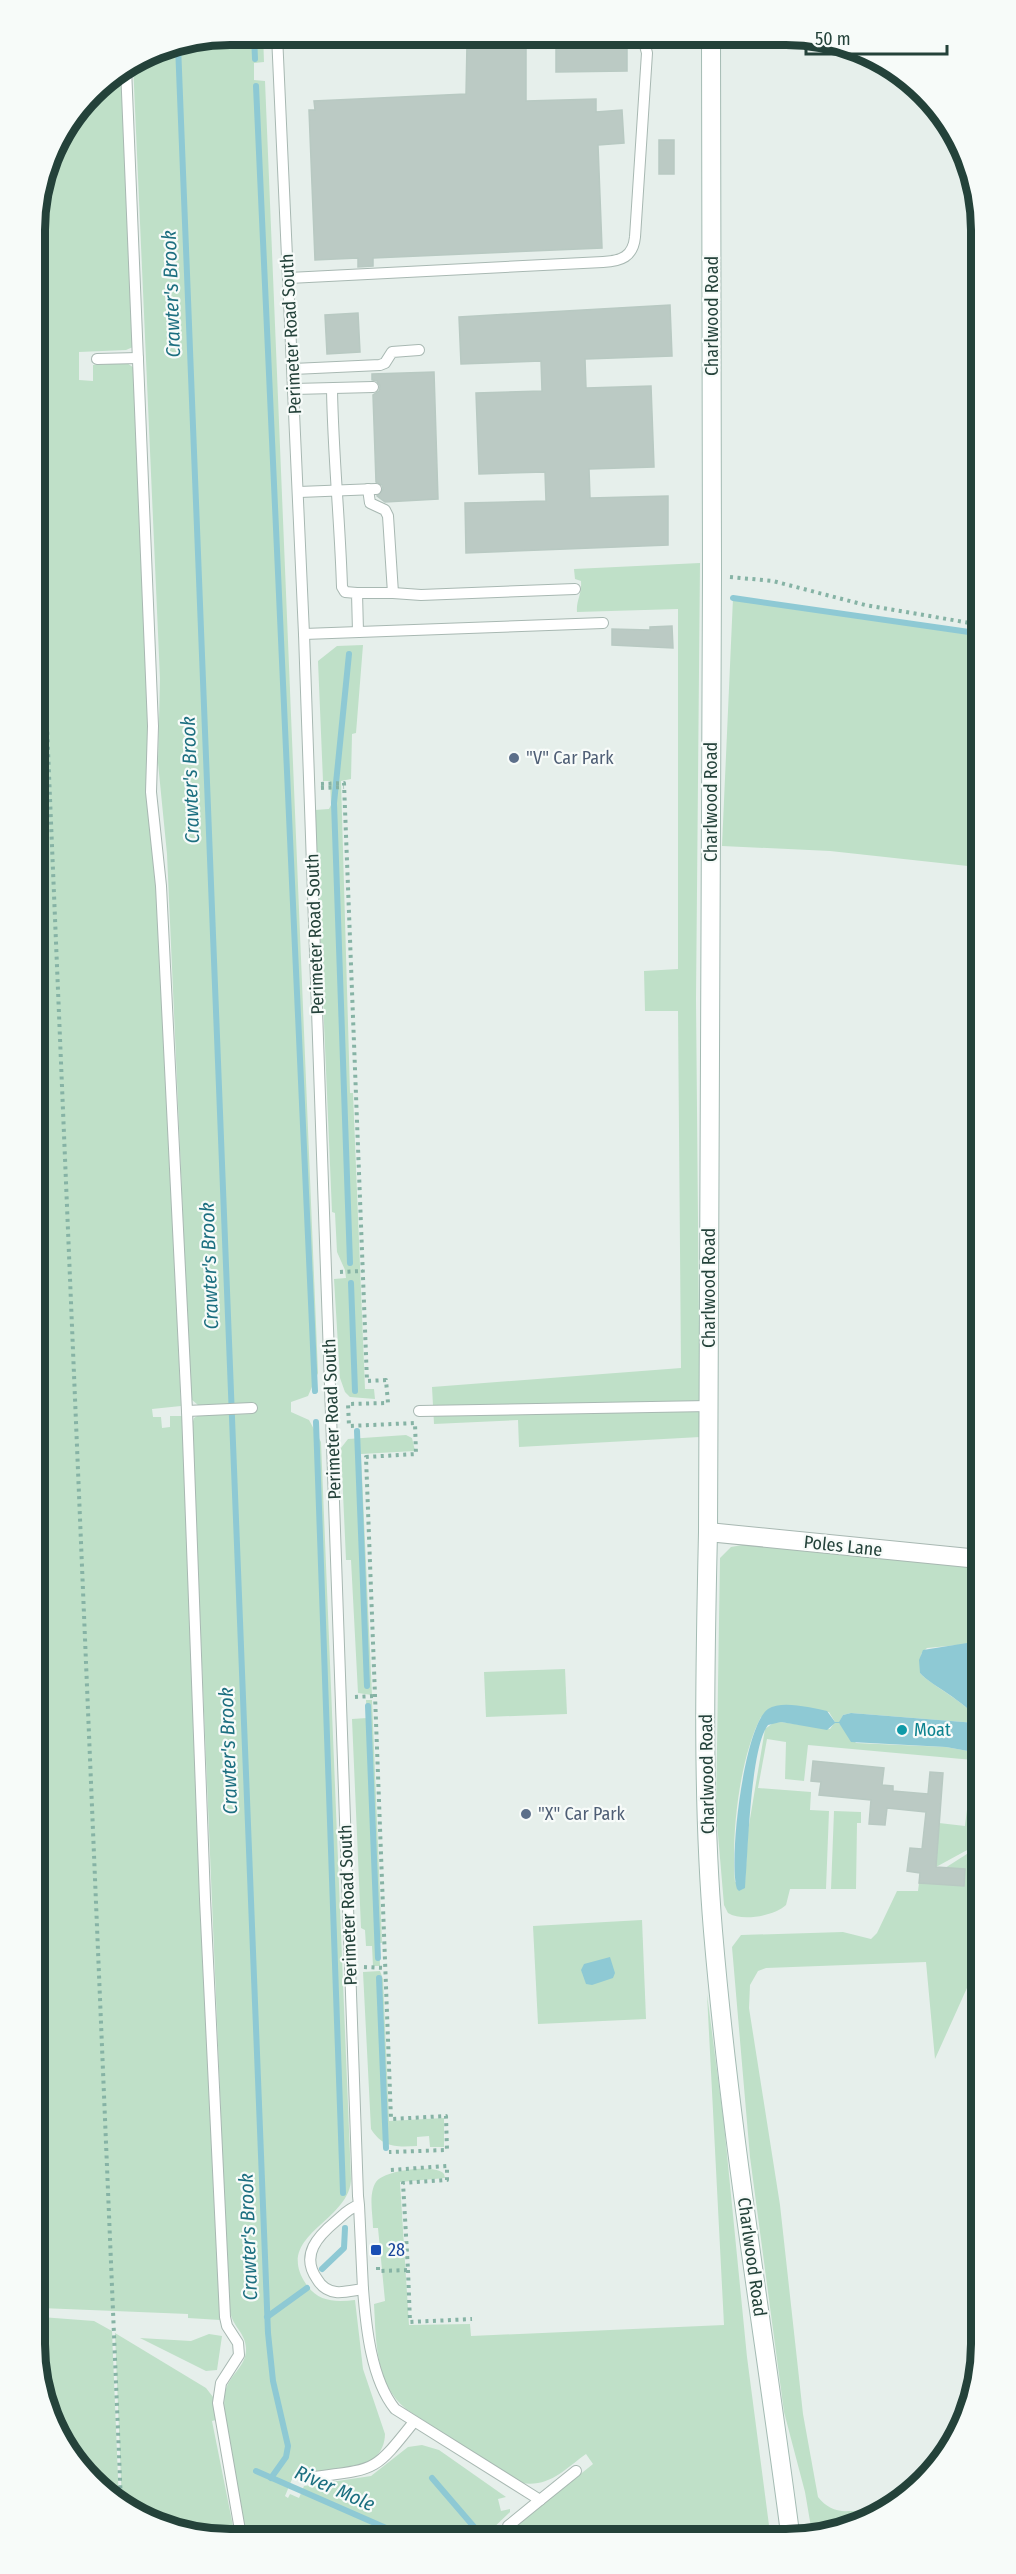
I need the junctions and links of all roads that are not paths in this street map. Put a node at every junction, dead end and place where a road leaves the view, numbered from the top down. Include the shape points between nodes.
1 (277, 45) edge
2 (645, 45) edge
3 (711, 45) edge
4 (126, 76) edge
5 (289, 278) junction
6 (419, 350) dead end
7 (138, 358) junction
8 (97, 359) dead end
9 (293, 369) junction
10 (372, 387) dead end
11 (332, 389) junction
12 (294, 390) junction
13 (336, 490) junction
14 (299, 492) junction
15 (575, 589) dead end
16 (357, 593) junction
17 (393, 593) junction
18 (603, 624) dead end
19 (358, 632) junction
20 (304, 634) junction
21 (709, 1406) junction
22 (252, 1408) dead end
23 (187, 1411) junction
24 (419, 1411) dead end
25 (708, 1532) junction
26 (971, 1558) edge
27 (358, 2205) junction
28 (363, 2289) junction
29 (412, 2423) junction
30 (576, 2471) dead end
31 (314, 2477) dead end
32 (540, 2500) junction
33 (508, 2526) dead end
34 (240, 2529) edge
35 (789, 2529) edge

1 - 5 lane, Perimeter Road South
2 - 5 lane via 635,237 632,252 626,257 603,262
3 - 21 street, Charlwood Road
4 - 7 lane
5 - 9 lane, Perimeter Road South
6 - 9 lane via 392,352 380,365
7 - 8 lane
7 - 23 lane via 153,726 151,792 161,886
9 - 12 lane, Perimeter Road South
10 - 11 lane
11 - 12 lane
11 - 13 lane
12 - 14 lane, Perimeter Road South
13 - 14 lane
13 - 16 lane via 342,587 345,592
13 - 17 lane via 372,489 370,503 385,510
14 - 20 lane, Perimeter Road South
15 - 17 lane
16 - 17 lane
16 - 19 lane
18 - 19 lane
19 - 20 lane
20 - 27 lane, Perimeter Road South
21 - 24 lane
21 - 25 street, Charlwood Road
22 - 23 lane
23 - 34 lane via 225,2317 239,2349 235,2364 221,2383 218,2403
25 - 26 street, Poles Lane
25 - 35 street, Charlwood Road via 707,1831 713,1930 734,2130
27 - 28 lane, Perimeter Road South
27 - 28 lane via 319,2236 312,2247 310,2264 317,2281 330,2290
28 - 29 lane, Perimeter Road South via 383,2391 394,2409
29 - 31 lane via 375,2466
29 - 32 lane, Perimeter Road South
30 - 32 lane
32 - 33 lane

